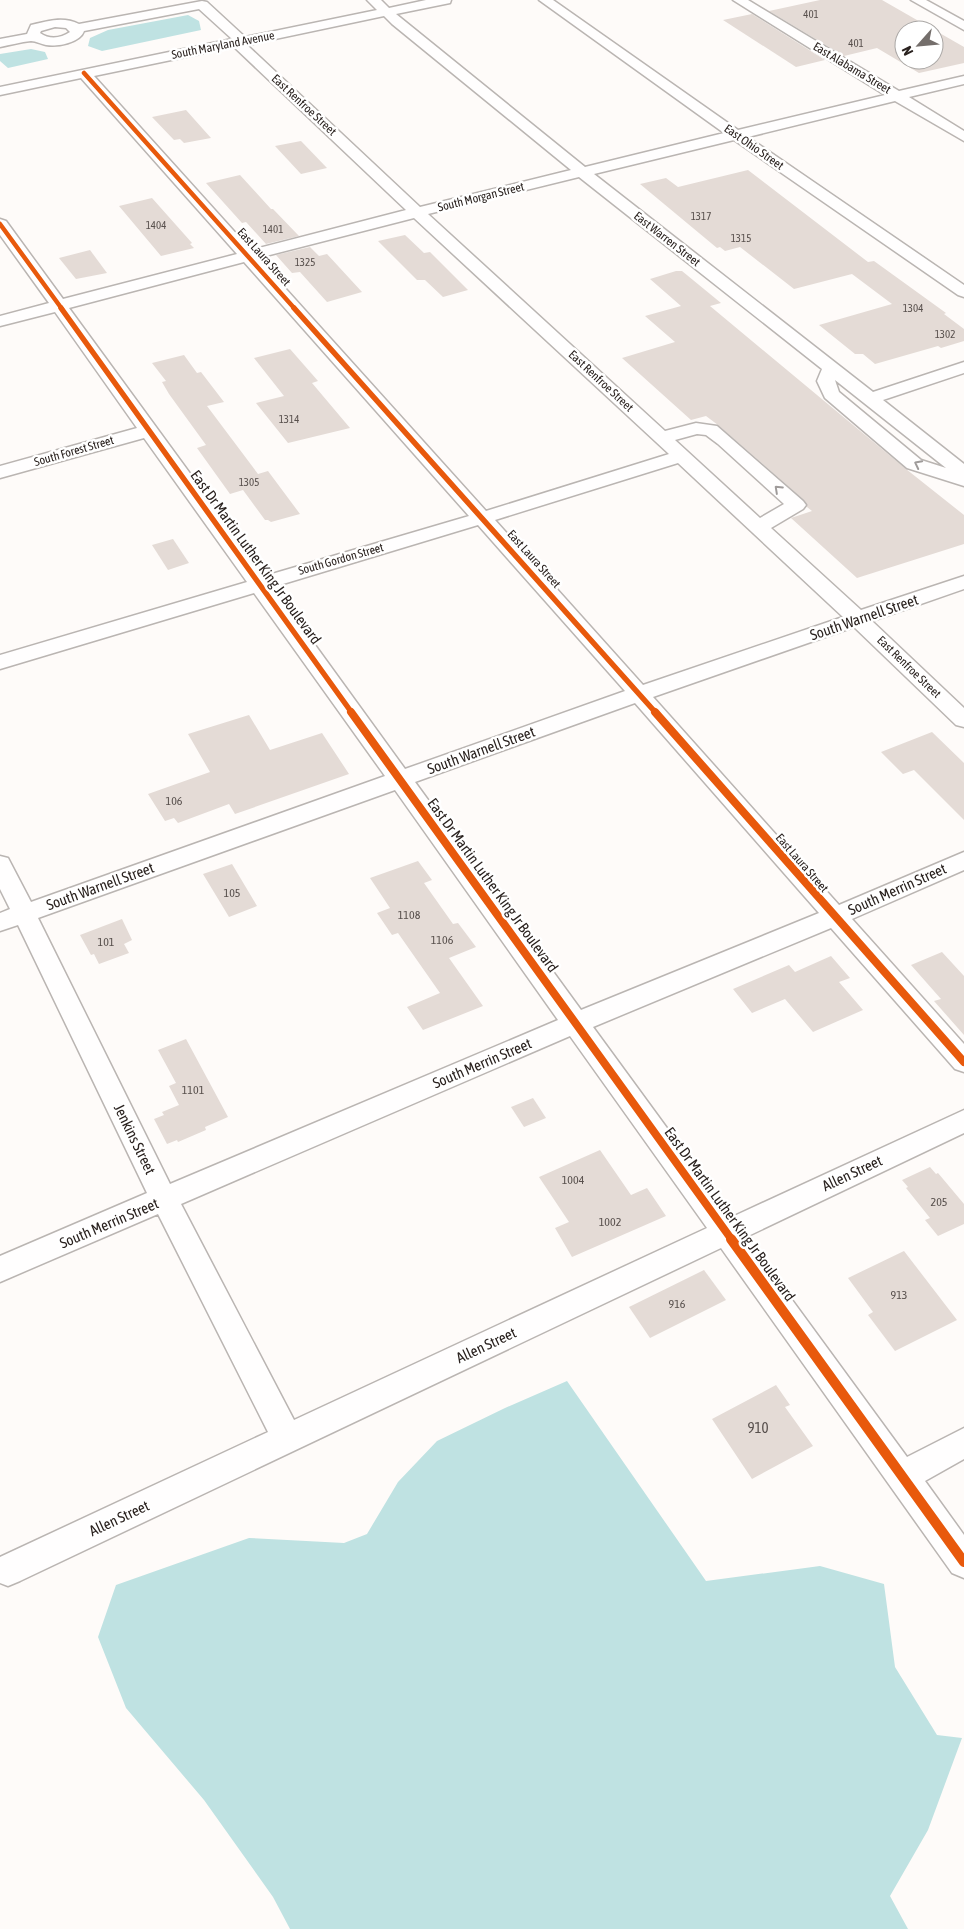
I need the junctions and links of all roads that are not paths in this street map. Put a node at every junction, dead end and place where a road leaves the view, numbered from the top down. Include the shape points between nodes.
1 (373, 0) edge
2 (446, 0) edge
3 (545, 0) edge
4 (739, 0) edge
5 (916, 0) edge
6 (385, 12) junction
7 (964, 26) edge
8 (77, 28) junction
9 (34, 36) junction
10 (240, 42) junction
11 (0, 43) edge
12 (88, 69) junction
13 (964, 80) edge
14 (0, 90) edge
15 (897, 96) junction
16 (736, 135) junction
17 (964, 137) edge
18 (582, 172) junction
19 (418, 212) junction
20 (0, 224) edge
21 (248, 255) junction
22 (964, 292) edge
23 (58, 306) junction
24 (0, 321) edge
25 (964, 367) edge
26 (831, 368) junction
27 (870, 398) junction
28 (148, 431) junction
29 (660, 436) junction
30 (682, 456) junction
31 (0, 472) edge
32 (964, 473) edge
33 (964, 480) edge
34 (482, 518) junction
35 (760, 528) junction
36 (964, 582) edge
37 (258, 584) junction
38 (858, 619) junction
39 (0, 662) edge
40 (640, 694) junction
41 (964, 720) edge
42 (400, 779) junction
43 (964, 860) edge
44 (0, 864) edge
45 (834, 917) junction
46 (11, 918) edge
47 (576, 1023) junction
48 (964, 1062) edge
49 (964, 1121) edge
50 (164, 1199) junction
51 (725, 1232) junction
52 (0, 1269) edge
53 (288, 1439) junction
54 (964, 1443) edge
55 (903, 1476) junction
56 (964, 1562) edge
57 (8, 1570) dead end

1 - 6 street, East Warren Street
2 - 6 street, South Maryland Avenue
3 - 16 street, East Ohio Street
4 - 15 street, East Alabama Street
5 - 7 street
6 - 10 street, South Maryland Avenue
6 - 18 street, East Warren Street
8 - 9 street via 62,23 48,24 36,28
8 - 9 street via 77,33 68,43
8 - 10 street, East Renfroe Street via 202,5
9 - 11 street
10 - 12 street, South Maryland Avenue
10 - 19 street, East Renfroe Street
12 - 14 street, South Maryland Avenue
12 - 21 street, East Laura Street
13 - 15 street, South Morgan Street
15 - 16 street, South Morgan Street
15 - 17 street, East Alabama Street
16 - 18 street, South Morgan Street
16 - 22 street, East Ohio Street
18 - 19 street, South Morgan Street
18 - 26 street, East Warren Street
19 - 21 street, South Morgan Street
19 - 29 street, East Renfroe Street
20 - 23 street, East Dr Martin Luther King Jr Boulevard
21 - 23 street, South Morgan Street
21 - 34 street, East Laura Street
23 - 24 street, South Morgan Street
23 - 28 street, East Dr Martin Luther King Jr Boulevard
25 - 27 street
26 - 27 street, East Warren Street
33 -> 26 street via 914,464 838,401 826,382
27 - 32 street, East Warren Street
28 - 31 street, South Forest Street
28 - 37 street, East Dr Martin Luther King Jr Boulevard
29 - 30 street, East Renfroe Street
35 -> 29 street via 796,505 711,430 696,428
30 - 34 street, South Gordon Street
30 - 35 street, East Renfroe Street
34 - 37 street, South Gordon Street
34 - 40 street, East Laura Street
35 - 38 street, East Renfroe Street
36 - 38 street, South Warnell Street
37 - 39 street, South Gordon Street
37 - 42 street, East Dr Martin Luther King Jr Boulevard
38 - 40 street, South Warnell Street
38 - 41 street, East Renfroe Street
40 - 42 street, South Warnell Street
40 - 45 street, East Laura Street
42 - 46 street, South Warnell Street
42 - 47 street, East Dr Martin Luther King Jr Boulevard
43 - 45 street, South Merrin Street
44 - 46 street, Jenkins Street
45 - 47 street, South Merrin Street
45 - 48 street, East Laura Street
46 - 50 street, Jenkins Street
47 - 50 street, South Merrin Street
47 - 51 street, East Dr Martin Luther King Jr Boulevard
49 - 51 street, Allen Street
50 - 52 street, South Merrin Street
50 - 53 street, Jenkins Street
51 - 53 street, Allen Street
51 - 55 street, East Dr Martin Luther King Jr Boulevard
53 - 57 street, Allen Street
54 - 55 street
55 - 56 street, East Dr Martin Luther King Jr Boulevard

